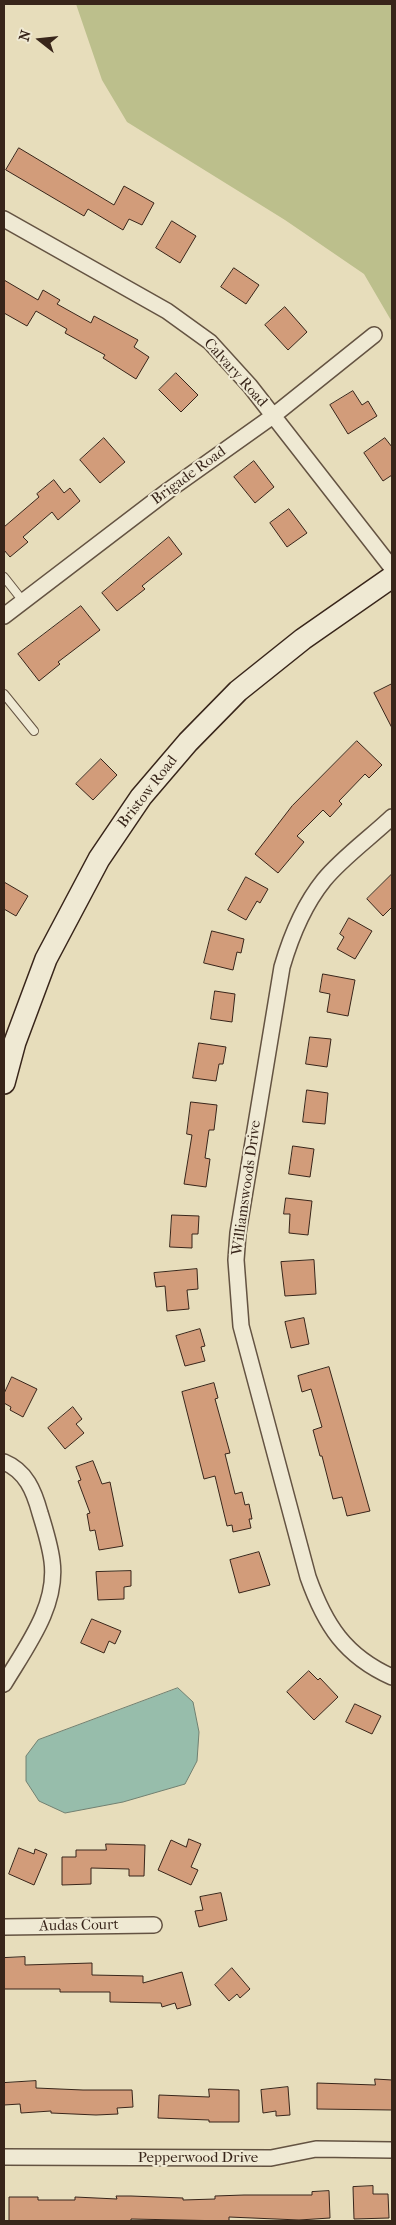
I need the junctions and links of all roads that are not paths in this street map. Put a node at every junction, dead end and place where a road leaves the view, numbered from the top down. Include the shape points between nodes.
1 (4, 219) edge
2 (374, 335) dead end
3 (273, 416) junction
4 (392, 568) edge
5 (4, 577) edge
6 (392, 577) edge
7 (23, 602) junction
8 (4, 616) edge
9 (4, 694) edge
10 (34, 731) dead end
11 (392, 817) edge
12 (4, 1083) edge
13 (4, 1462) edge
14 (392, 1678) edge
15 (4, 1684) edge
16 (154, 1925) dead end
17 (4, 1927) edge
18 (392, 2150) edge
19 (4, 2157) edge

1 - 3 street, Calvary Road via 189,325 210,342
2 - 3 street, Brigade Road
3 - 4 street, Calvary Road
3 - 7 street, Brigade Road via 169,490
5 - 7 lane
6 - 12 main road, Bristow Road via 303,639 238,691 141,797 99,859 46,959
7 - 8 street, Brigade Road
9 - 10 lane
11 - 14 street, Williamswoods Drive via 325,879 297,923 288,947 280,977 236,1260 241,1326 318,1605 328,1625 350,1651
13 - 15 street via 24,1476 32,1487 49,1544 53,1578 39,1625
16 - 17 street, Audas Court
18 - 19 street, Pepperwood Drive via 316,2149 271,2158

